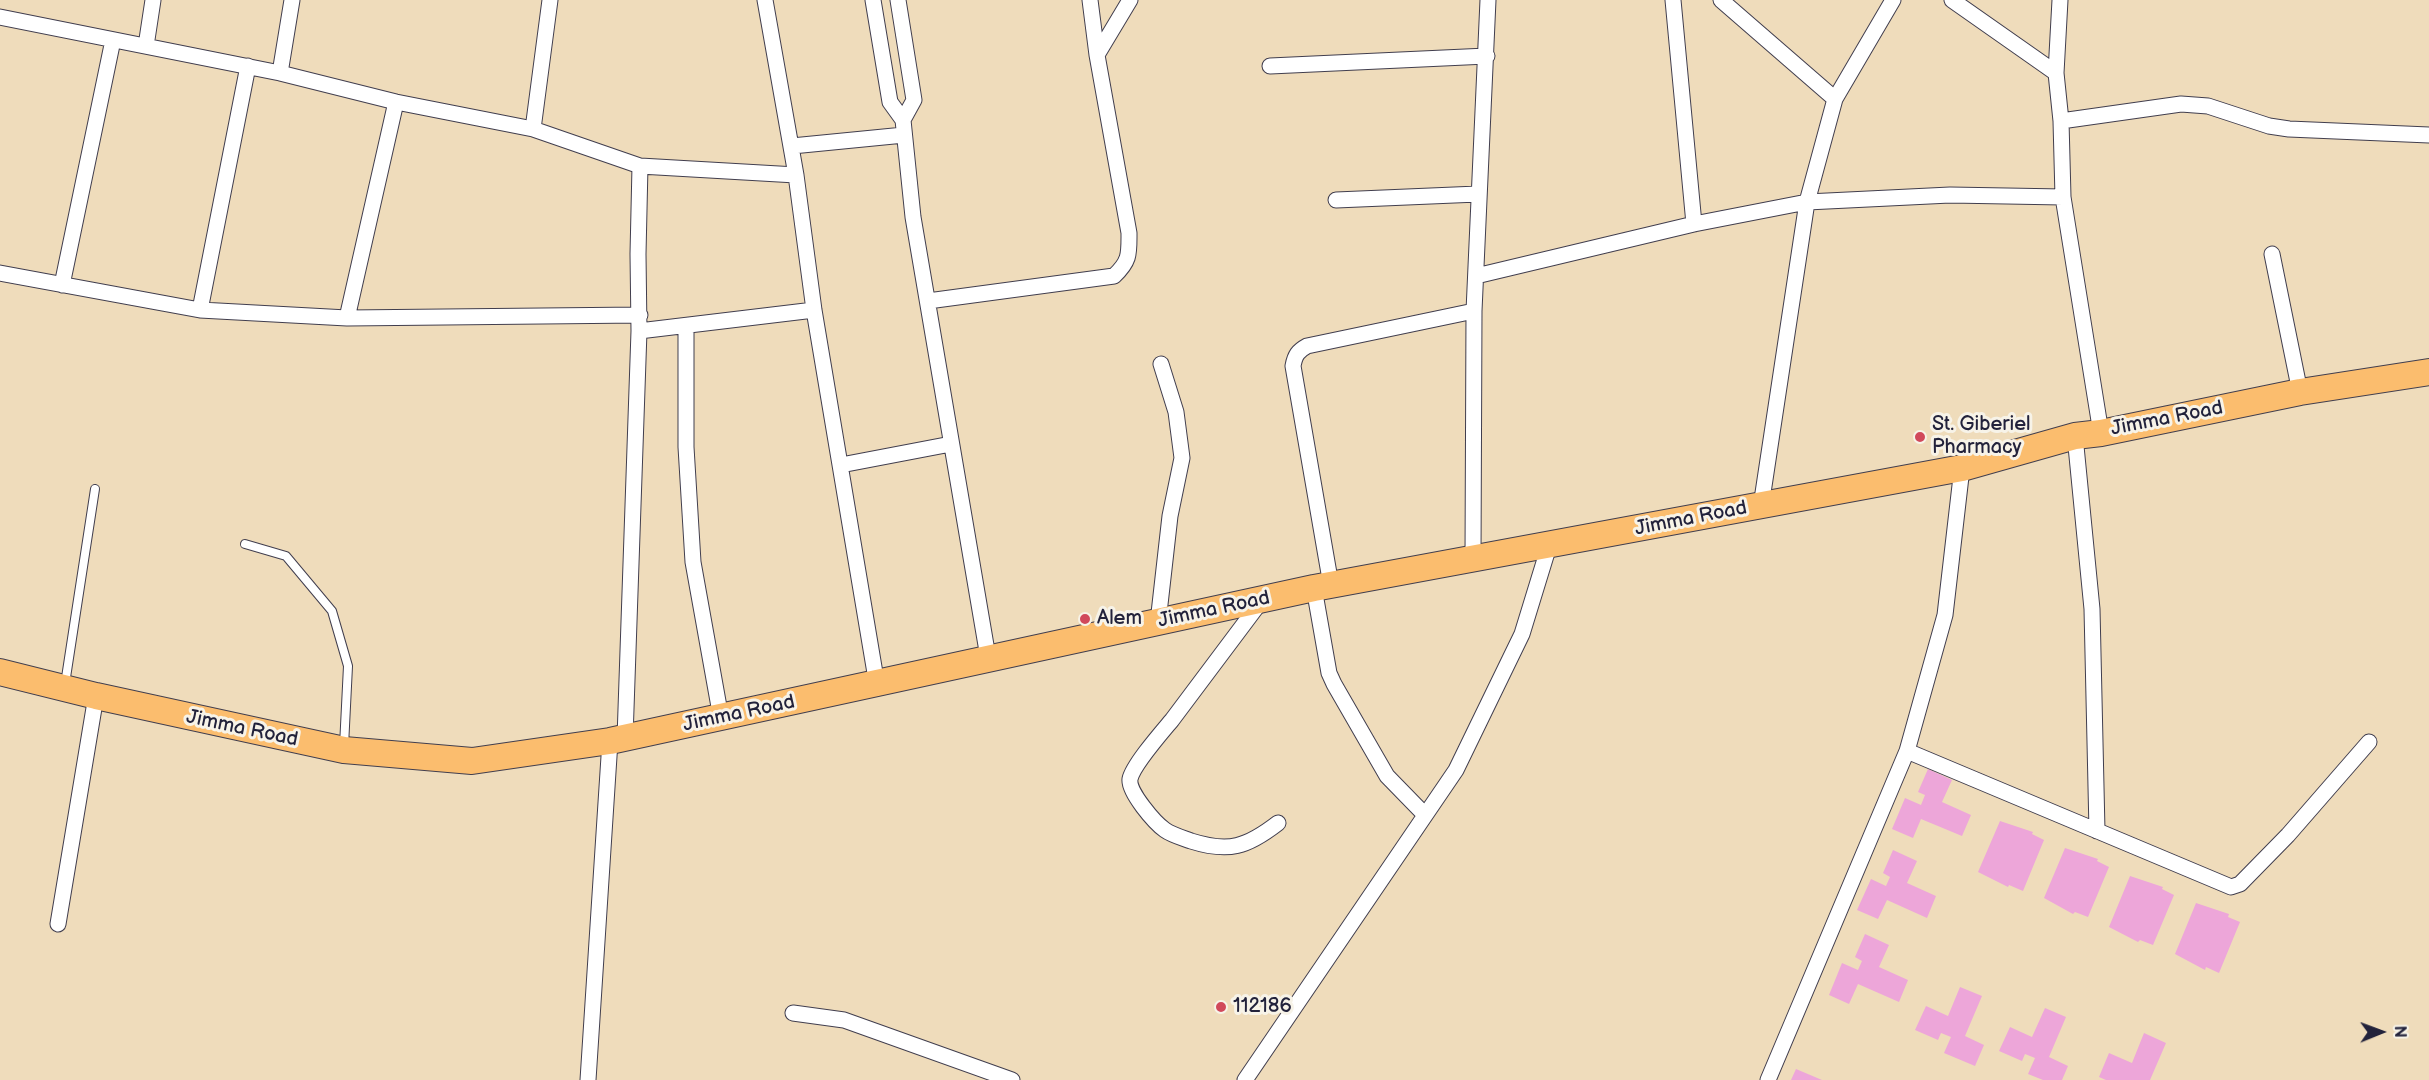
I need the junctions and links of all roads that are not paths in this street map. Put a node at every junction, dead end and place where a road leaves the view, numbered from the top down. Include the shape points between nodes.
1 (153, 0) edge
2 (292, 0) edge
3 (550, 0) edge
4 (765, 0) edge
5 (873, 0) edge
6 (898, 0) edge
7 (1090, 0) edge
8 (1130, 0) edge
9 (1488, 0) edge
10 (1673, 0) edge
11 (1721, 0) edge
12 (1893, 0) edge
13 (1952, 0) edge
14 (2060, 0) edge
15 (0, 17) edge
16 (113, 40) junction
17 (146, 46) junction
18 (1097, 55) junction
19 (1487, 56) junction
20 (248, 66) junction
21 (1270, 66) dead end
22 (280, 73) junction
23 (2056, 73) junction
24 (1835, 99) junction
25 (396, 102) junction
26 (2061, 121) junction
27 (903, 127) junction
28 (533, 129) junction
29 (2429, 135) edge
30 (792, 146) junction
31 (640, 166) junction
32 (796, 175) junction
33 (1478, 194) junction
34 (2063, 197) junction
35 (1336, 200) dead end
36 (1807, 202) junction
37 (1694, 224) junction
38 (2272, 254) dead end
39 (0, 273) edge
40 (1476, 276) junction
41 (62, 285) junction
42 (928, 301) junction
43 (200, 310) junction
44 (814, 310) junction
45 (1474, 311) junction
46 (640, 315) junction
47 (347, 318) junction
48 (686, 326) junction
49 (639, 331) junction
50 (1161, 364) dead end
51 (2429, 372) edge
52 (2300, 392) junction
53 (2102, 433) junction
54 (2075, 436) junction
55 (951, 444) junction
56 (841, 465) junction
57 (1962, 468) junction
58 (94, 489) dead end
59 (1761, 506) junction
60 (245, 544) dead end
61 (1549, 546) junction
62 (1473, 558) junction
63 (1322, 587) junction
64 (1262, 600) junction
65 (1158, 622) junction
66 (988, 657) junction
67 (0, 672) edge
68 (877, 685) junction
69 (64, 688) junction
70 (96, 696) junction
71 (721, 718) junction
72 (617, 740) junction
73 (2369, 742) dead end
74 (344, 750) junction
75 (1907, 751) junction
76 (1425, 815) junction
77 (1278, 823) dead end
78 (2097, 831) junction
79 (58, 924) dead end
80 (793, 1013) dead end
81 (588, 1080) edge
82 (1012, 1080) edge
83 (1245, 1080) edge
84 (1768, 1080) edge

1 - 17 street
2 - 22 street
3 - 28 street
4 - 30 street
5 - 27 street via 890,102
6 - 27 street via 914,100
7 - 18 street
8 - 18 street
9 - 19 street
10 - 37 street
11 - 24 street
12 - 24 street
13 - 23 street
14 - 23 street
15 - 16 street
16 - 17 street
16 - 41 street
17 - 20 street
18 - 42 street via 1129,233 1125,266 1114,276
19 - 21 street
19 - 33 street
20 - 22 street
20 - 43 street
22 - 25 street
23 - 26 street
24 - 36 street
25 - 28 street
25 - 47 street
26 - 29 street via 2181,104 2208,106 2289,129
26 - 34 street
27 - 30 street
27 - 42 street
28 - 31 street
30 - 32 street
31 - 32 street
31 - 46 street
32 - 44 street
33 - 35 street
33 - 40 street
34 - 36 street via 1950,195
34 - 53 street
36 - 37 street
36 - 59 street
37 - 40 street
38 - 52 street
39 - 41 street
40 - 45 street
41 - 43 street
42 - 55 street
43 - 47 street
44 - 48 street
44 - 56 street
45 - 62 street
45 - 63 street via 1307,346 1294,357
46 - 47 street
46 - 49 street
48 - 49 street
48 - 71 street via 686,447 693,562
49 - 72 street
50 - 65 street via 1176,412 1182,458 1170,516
51 - 52 highway, Jimma Road
52 - 53 highway, Jimma Road
53 - 54 highway, Jimma Road
54 - 57 highway, Jimma Road
54 - 78 street via 2092,609
55 - 56 street
55 - 66 street
56 - 68 street
57 - 59 highway, Jimma Road
57 - 75 street via 1945,615
58 - 69 lane
59 - 61 highway, Jimma Road
60 - 74 lane via 286,556 332,612 348,666
61 - 62 highway, Jimma Road
61 - 76 street via 1522,634 1456,770
62 - 63 highway, Jimma Road
63 - 64 highway, Jimma Road
63 - 76 street via 1329,673 1387,776
64 - 65 highway, Jimma Road
64 - 77 street via 1154,743 1130,778 1130,785 1152,818 1166,831 1210,847 1241,846 1257,840
65 - 66 highway, Jimma Road
66 - 68 highway, Jimma Road
67 - 69 highway, Jimma Road
68 - 71 highway, Jimma Road
69 - 70 highway, Jimma Road
70 - 74 highway, Jimma Road
70 - 79 street
71 - 72 highway, Jimma Road
72 - 74 highway, Jimma Road via 472,761
72 - 81 street
73 - 78 street via 2288,835 2240,884 2231,887
75 - 78 street
75 - 84 street
76 - 83 street
80 - 82 street via 855,1024

